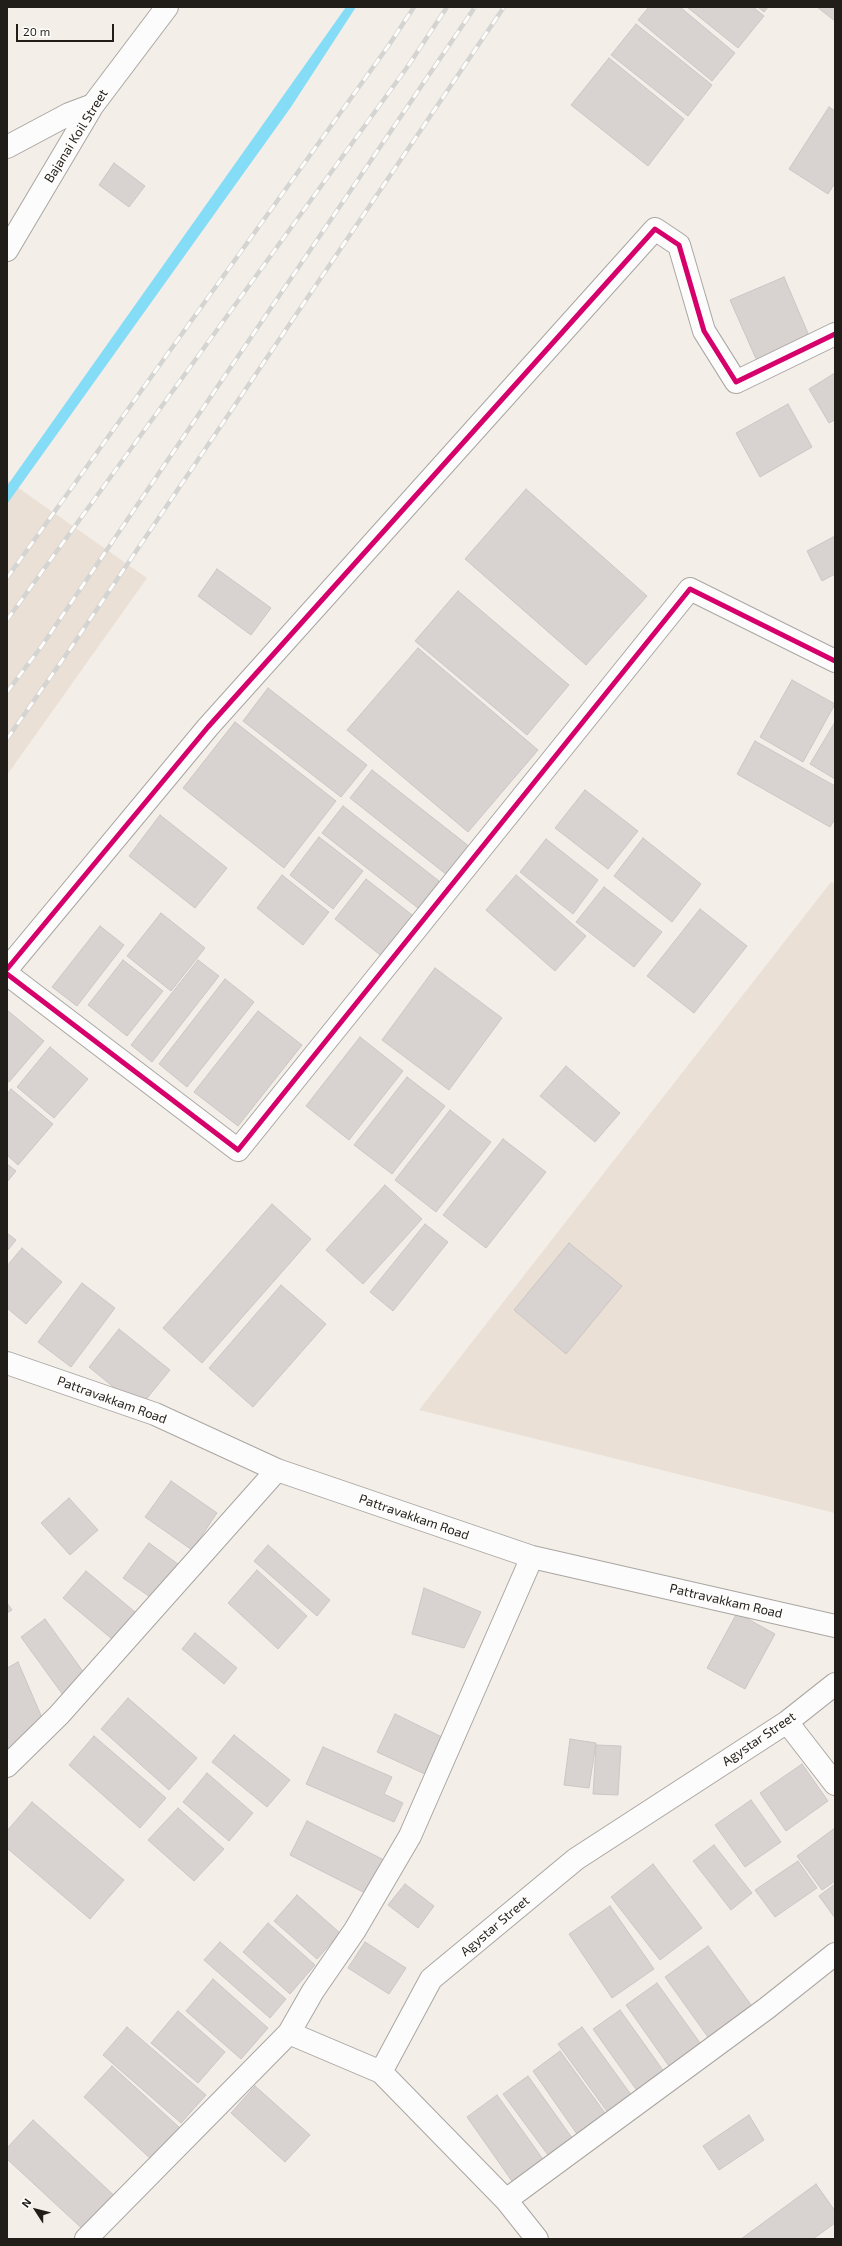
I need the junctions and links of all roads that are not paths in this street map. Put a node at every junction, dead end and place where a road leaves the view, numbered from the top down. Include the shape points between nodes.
1 (167, 7) edge
2 (92, 105) junction
3 (7, 147) edge
4 (7, 250) edge
5 (835, 334) edge
6 (835, 661) edge
7 (7, 969) edge
8 (7, 974) edge
9 (7, 1363) edge
10 (277, 1470) junction
11 (532, 1557) junction
12 (835, 1626) edge
13 (835, 1684) edge
14 (787, 1722) junction
15 (7, 1766) edge
16 (835, 1784) edge
17 (835, 1954) edge
18 (289, 2033) junction
19 (381, 2072) junction
20 (506, 2200) junction
21 (86, 2239) edge
22 (537, 2239) edge

1 - 2 street, Bajanai Koil Street
2 - 3 street via 69,114
2 - 4 street, Bajanai Koil Street
5 - 7 street via 736,382 704,331 679,244 655,229 208,727
6 - 8 street via 690,589 238,1150
9 - 10 street, Pattravakkam Road via 154,1414
10 - 11 street, Pattravakkam Road
10 - 15 street via 58,1715
11 - 12 street, Pattravakkam Road
11 - 18 street via 410,1836 356,1930 313,1991
13 - 14 street, Agystar Street
14 - 16 street
14 - 19 street, Agystar Street via 576,1859 431,1979
17 - 20 street via 767,2008
18 - 19 street
18 - 21 street
19 - 20 street
20 - 22 street

